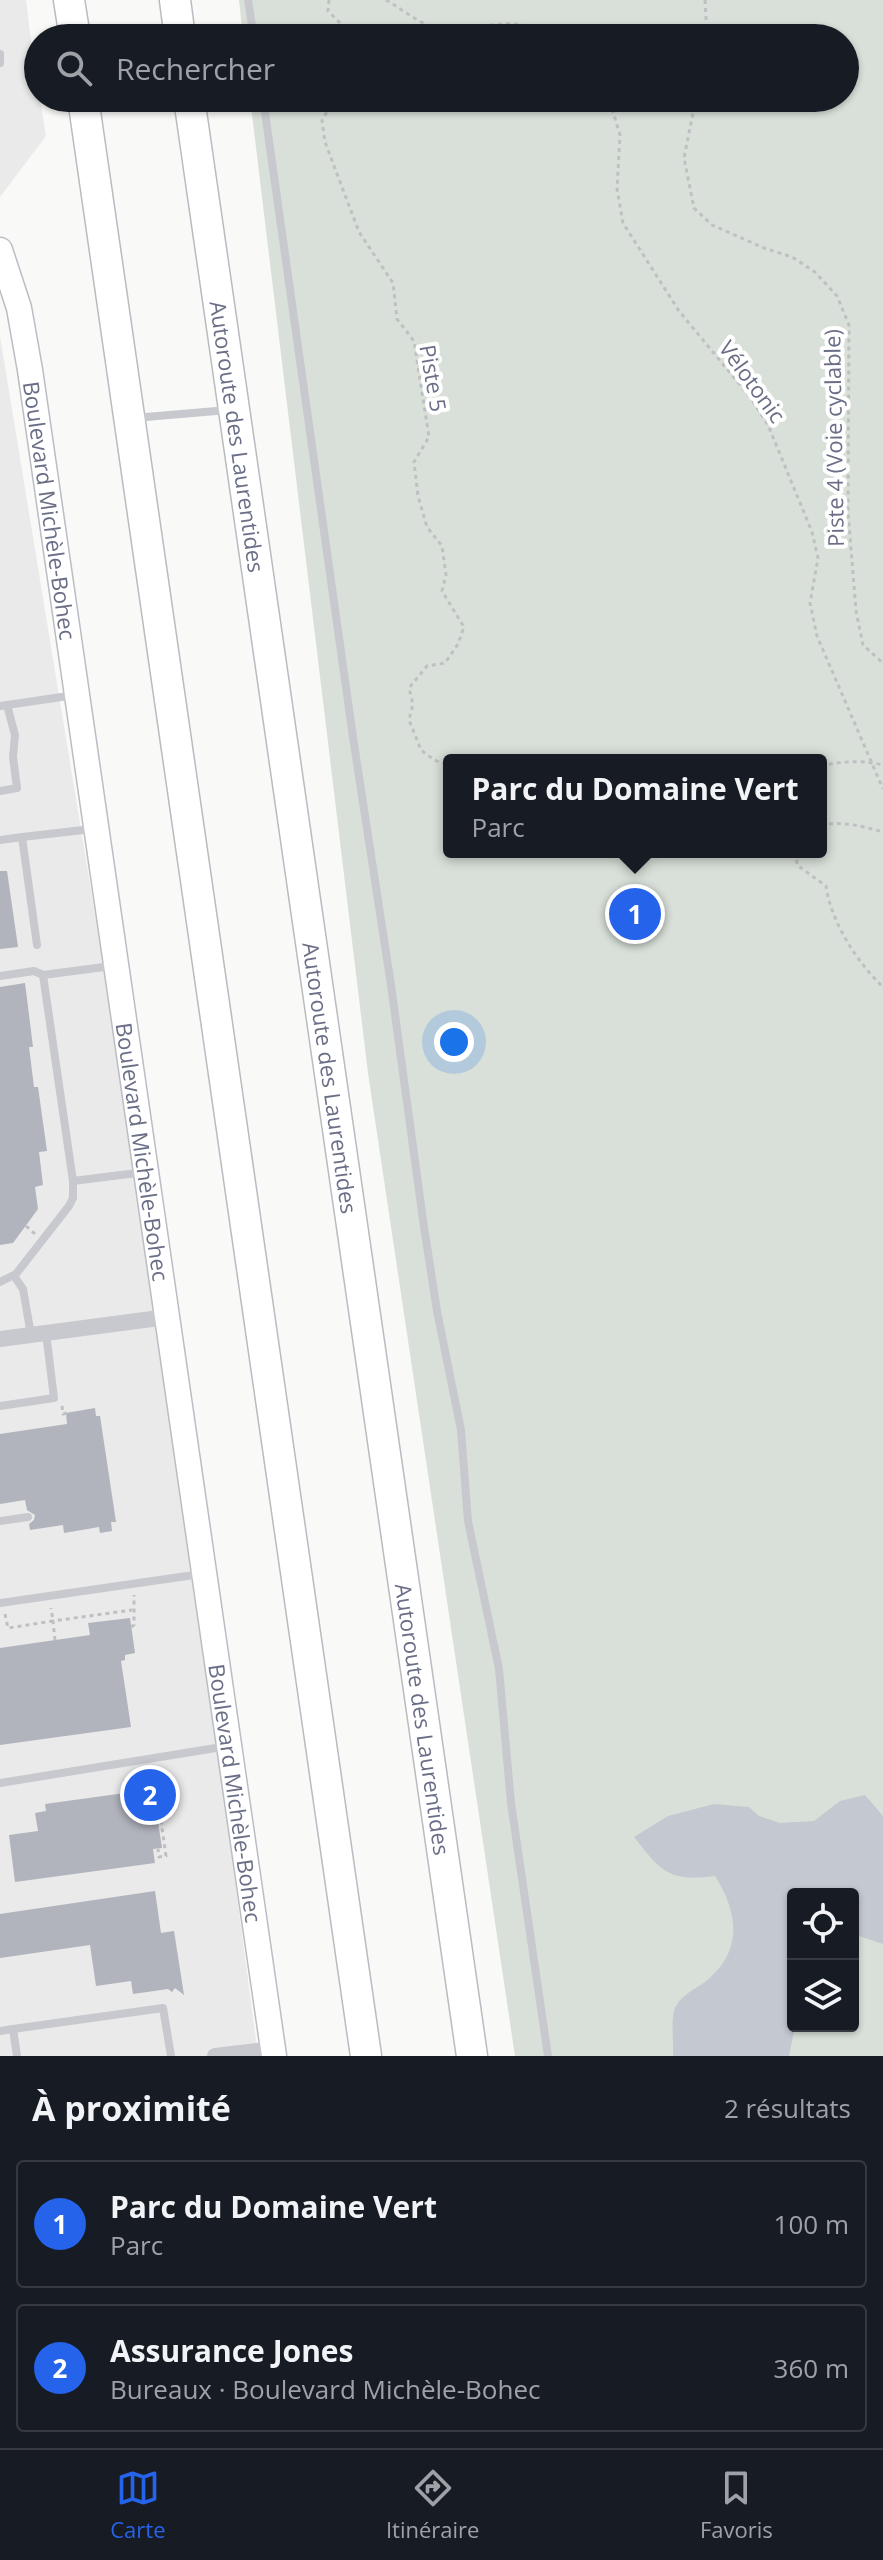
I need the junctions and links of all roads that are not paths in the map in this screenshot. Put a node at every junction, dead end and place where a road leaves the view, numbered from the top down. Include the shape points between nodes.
1 (69, 0) edge
2 (175, 0) edge
3 (248, 0) edge
4 (73, 24) edge
5 (178, 24) edge
6 (252, 24) edge
7 (0, 54) edge
8 (0, 63) edge
9 (85, 112) edge
10 (191, 112) edge
11 (265, 112) edge
12 (0, 250) edge
13 (233, 409) junction
14 (130, 419) junction
15 (76, 695) junction
16 (4, 705) edge
17 (0, 791) edge
18 (96, 829) junction
19 (22, 837) junction
20 (0, 840) edge
21 (37, 945) dead end
22 (116, 965) junction
23 (43, 975) junction
24 (0, 976) edge
25 (145, 1172) junction
26 (73, 1181) junction
27 (14, 1276) junction
28 (0, 1282) edge
29 (167, 1317) junction
30 (38, 1334) junction
31 (0, 1339) edge
32 (0, 1406) edge
33 (28, 1517) dead end
34 (0, 1521) edge
35 (204, 1574) junction
36 (0, 1603) edge
37 (229, 1746) junction
38 (0, 1783) edge
39 (13, 2029) junction
40 (0, 2031) edge
41 (273, 2052) edge
42 (17, 2056) edge
43 (171, 2056) edge
44 (215, 2056) edge
45 (366, 2056) edge
46 (472, 2056) edge
47 (548, 2056) edge

1 - 4 highway
2 - 5 highway
3 - 6 lane
7 - 8 lane
9 - 14 highway
10 - 13 highway, Autoroute des Laurentides
11 - 47 lane via 424,1227 459,1418 468,1521 499,1669 511,1803
12 - 15 street, Boulevard Michèle-Bohec via 26,346
13 - 14 lane
13 - 46 highway, Autoroute des Laurentides
14 - 45 highway
15 - 16 lane
15 - 18 street, Boulevard Michèle-Bohec
16 - 17 lane via 15,735 17,788
18 - 19 lane
18 - 22 street, Boulevard Michèle-Bohec
19 - 20 lane
19 - 21 lane
22 - 23 lane
22 - 25 street, Boulevard Michèle-Bohec
23 - 24 lane via 34,971
23 - 26 lane
25 - 26 lane
25 - 29 street, Boulevard Michèle-Bohec
26 - 27 lane via 69,1206
27 - 28 lane
27 - 30 lane
29 - 30 street
29 - 35 street, Boulevard Michèle-Bohec
30 - 31 street
30 - 32 lane via 54,1398
33 - 34 lane
35 - 36 lane
35 - 37 street, Boulevard Michèle-Bohec
37 - 38 lane
37 - 41 street, Boulevard Michèle-Bohec
39 - 40 lane
39 - 42 lane
39 - 43 lane via 163,2008
41 - 44 street

